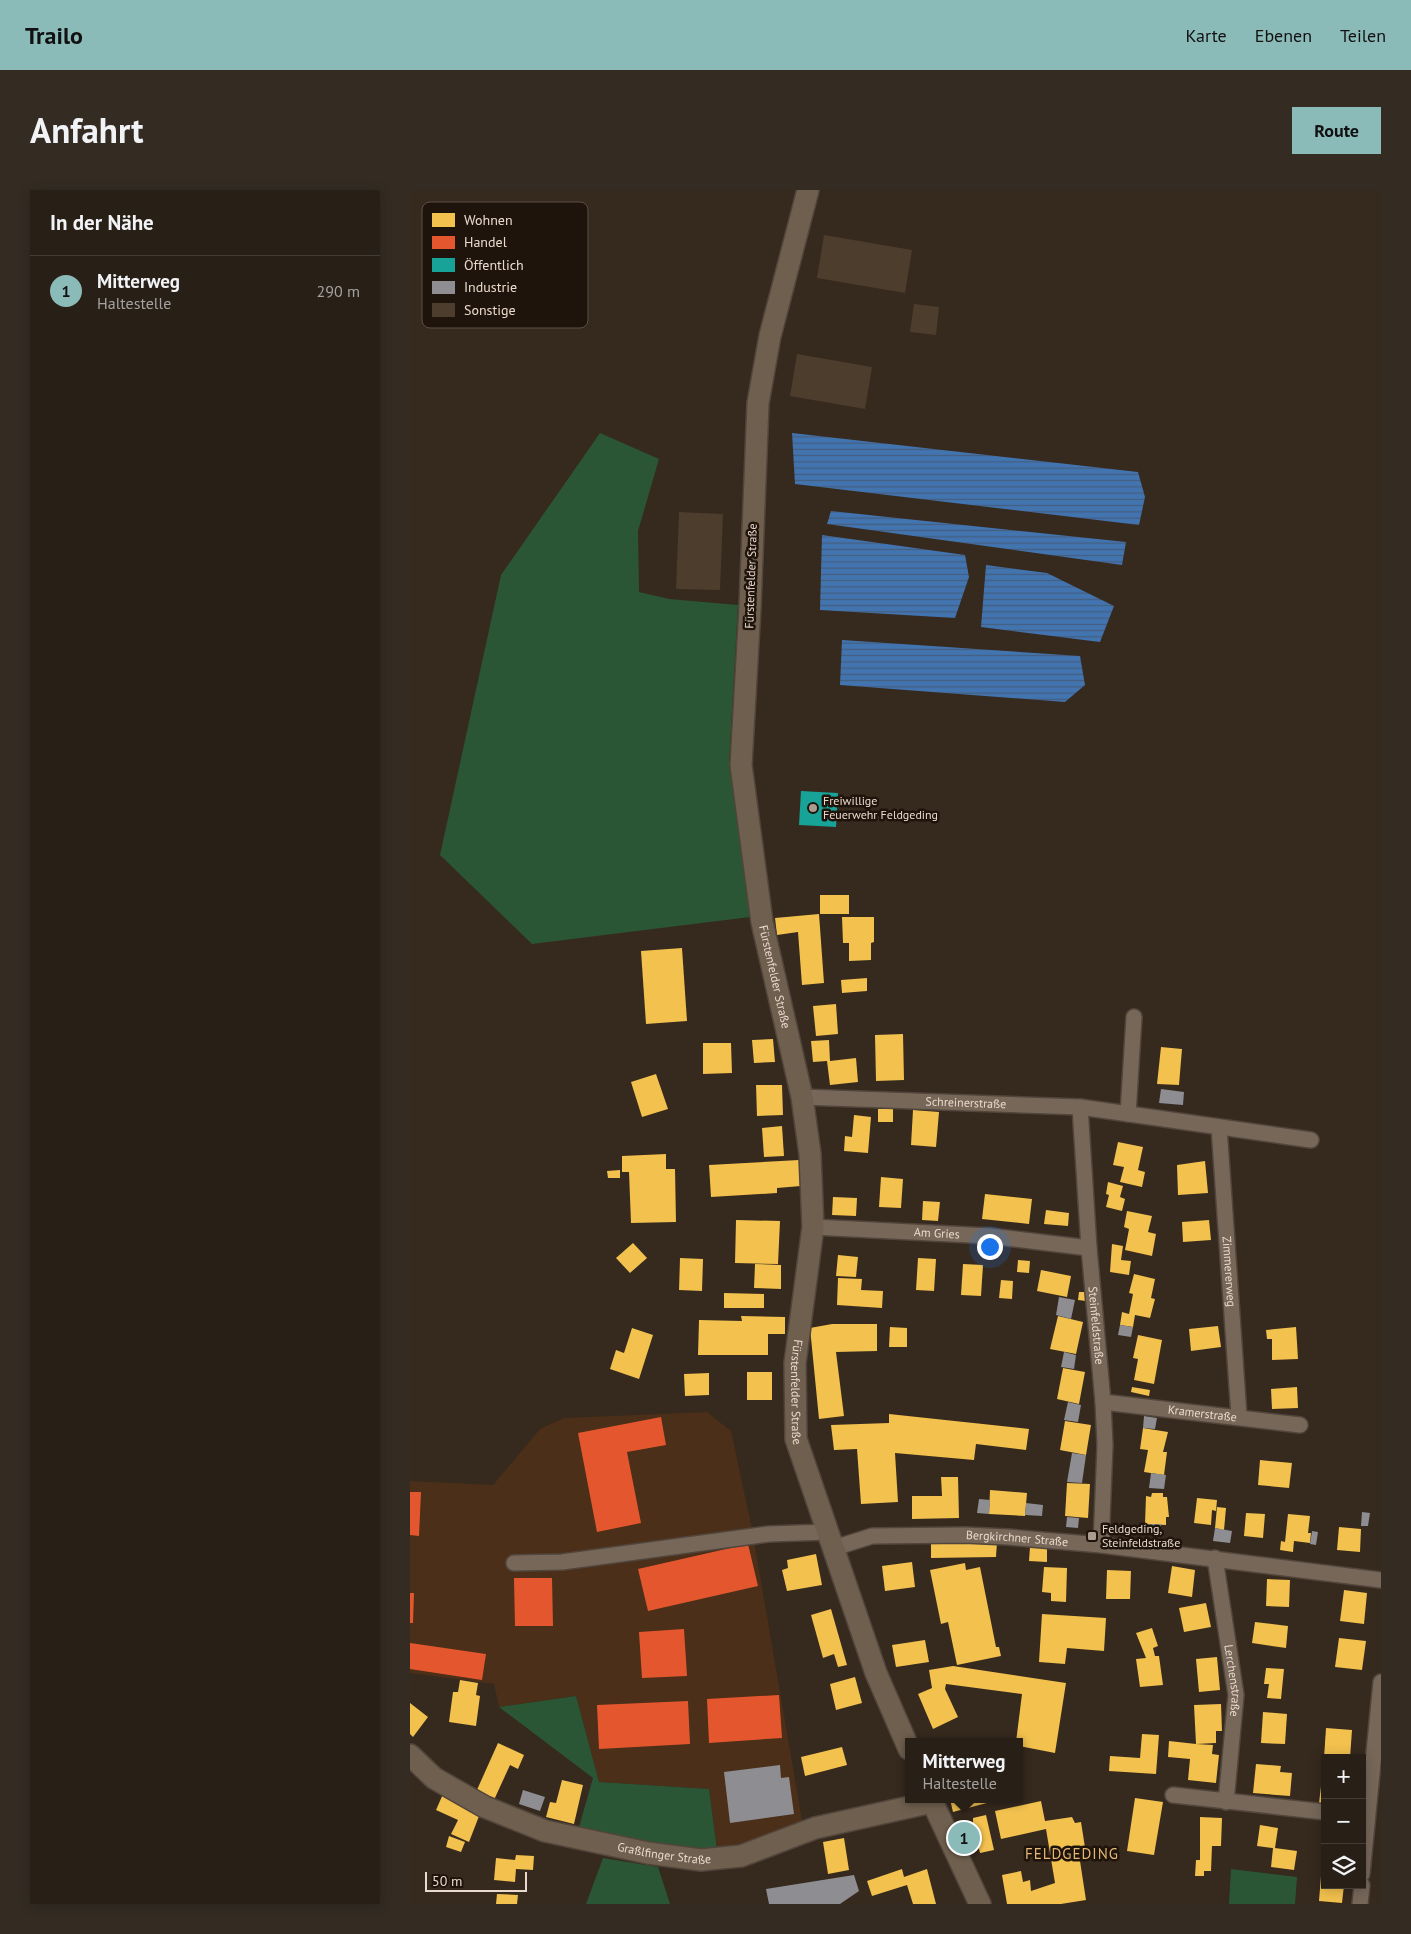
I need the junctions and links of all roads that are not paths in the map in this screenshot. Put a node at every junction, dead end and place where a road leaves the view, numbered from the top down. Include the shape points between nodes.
1 (808, 190) edge
2 (1134, 1017) dead end
3 (802, 1097) junction
4 (1080, 1107) junction
5 (1128, 1114) junction
6 (1219, 1127) junction
7 (1311, 1140) dead end
8 (813, 1227) junction
9 (1089, 1248) junction
10 (1104, 1402) junction
11 (1239, 1416) junction
12 (1300, 1425) dead end
13 (831, 1540) junction
14 (1102, 1545) junction
15 (1214, 1558) junction
16 (514, 1562) dead end
17 (1381, 1580) edge
18 (1381, 1682) edge
19 (905, 1740) edge
20 (410, 1755) edge
21 (1173, 1795) dead end
22 (1226, 1802) junction
23 (923, 1803) edge
24 (933, 1803) edge
25 (1321, 1812) edge
26 (1370, 1818) edge
27 (1366, 1846) edge
28 (1362, 1889) edge
29 (980, 1904) edge
30 (1360, 1904) edge

1 - 3 street, Fürstenfelder Straße via 770,336 758,403 741,765 762,922
2 - 5 street
3 - 4 street, Schreinerstraße
3 - 8 street, Fürstenfelder Straße via 810,1154
4 - 5 street, Schreinerstraße
4 - 9 street, Steinfeldstraße
5 - 6 street, Schreinerstraße
6 - 7 street, Schreinerstraße
6 - 11 street, Zimmererweg
8 - 9 street, Am Gries via 990,1236
8 - 13 street, Fürstenfelder Straße via 795,1363 795,1428
9 - 10 street, Steinfeldstraße
10 - 11 street, Kramerstraße
10 - 14 street, Steinfeldstraße
11 - 12 street, Kramerstraße
13 - 14 street, Bergkirchner Straße via 965,1535
13 - 16 street, Bergkirchner Straße via 769,1534 562,1562
13 - 19 street, Fürstenfelder Straße via 876,1673
14 - 15 street, Bergkirchner Straße
15 - 17 street, Bergkirchner Straße
15 - 22 street, Lerchenstraße via 1236,1695
18 - 26 street
20 - 23 street, Graßlfinger Straße via 434,1778 485,1807 545,1831 648,1853 701,1860 741,1856 815,1828
21 - 22 street
22 - 25 street
24 - 29 street
26 - 27 street
28 - 30 street

